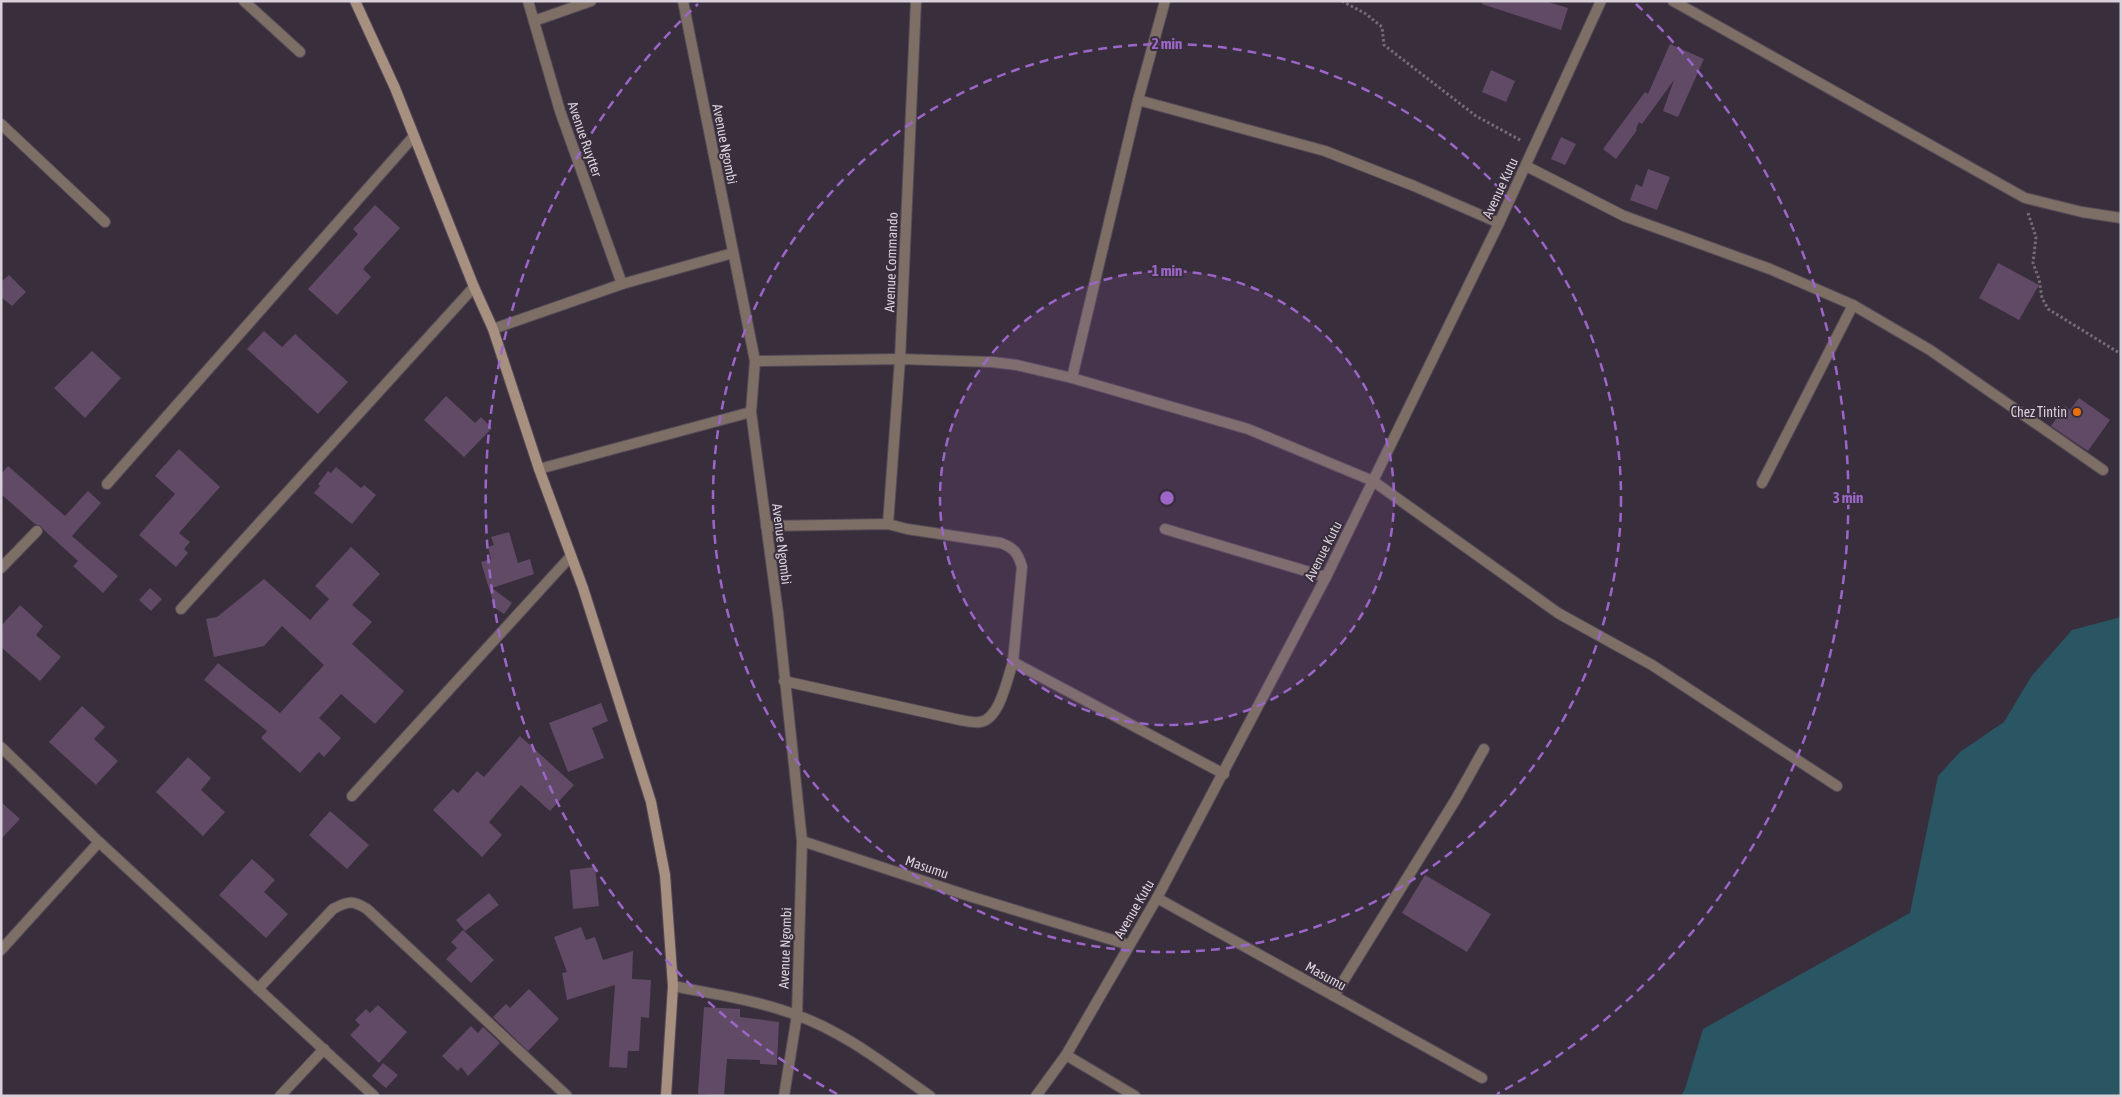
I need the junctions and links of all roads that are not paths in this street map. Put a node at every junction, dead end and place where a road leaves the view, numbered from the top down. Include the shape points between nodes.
1 (244, 1) edge
2 (354, 1) edge
3 (528, 1) edge
4 (591, 1) edge
5 (683, 1) edge
6 (916, 1) edge
7 (1165, 1) edge
8 (1601, 1) edge
9 (1673, 1) edge
10 (534, 21) junction
11 (300, 52) dead end
12 (1138, 100) junction
13 (1, 124) edge
14 (414, 136) junction
15 (1526, 166) junction
16 (2121, 218) edge
17 (105, 222) dead end
18 (1499, 223) junction
19 (733, 253) junction
20 (622, 284) junction
21 (474, 287) junction
22 (1853, 305) junction
23 (493, 329) junction
24 (900, 359) junction
25 (755, 361) junction
26 (1072, 378) junction
27 (751, 412) junction
28 (539, 469) junction
29 (2103, 470) dead end
30 (1373, 481) junction
31 (1762, 483) dead end
32 (107, 484) dead end
33 (888, 524) junction
34 (766, 526) junction
35 (1165, 529) dead end
36 (37, 531) dead end
37 (571, 556) junction
38 (1, 568) edge
39 (1326, 577) junction
40 (181, 609) dead end
41 (1013, 662) junction
42 (784, 681) junction
43 (1, 747) edge
44 (1484, 749) dead end
45 (1224, 774) junction
46 (1837, 786) dead end
47 (352, 796) dead end
48 (802, 841) junction
49 (99, 842) junction
50 (1156, 898) junction
51 (1129, 945) junction
52 (1, 950) edge
53 (673, 986) junction
54 (258, 989) junction
55 (1334, 996) junction
56 (797, 1015) junction
57 (324, 1049) junction
58 (1066, 1055) junction
59 (1482, 1078) dead end
60 (280, 1096) edge
61 (374, 1096) edge
62 (567, 1096) edge
63 (666, 1096) edge
64 (784, 1096) edge
65 (930, 1096) edge
66 (1036, 1096) edge
67 (1135, 1096) edge

1 - 11 street
2 - 14 main road
3 - 10 street, Avenue Ruytter
4 - 10 street
5 - 19 street, Avenue Ngombi
6 - 24 street, Avenue Commando
7 - 12 street
8 - 15 street, Avenue Kutu
9 - 16 street via 2025,198
10 - 20 street, Avenue Ruytter via 560,111
12 - 18 street via 1326,151
12 - 26 street
13 - 17 street
14 - 21 main road
14 - 32 street
15 - 18 street, Avenue Kutu
15 - 22 street via 1624,216 1770,269
18 - 30 street, Avenue Kutu
19 - 20 street
19 - 25 street, Avenue Ngombi
20 - 23 street
21 - 23 main road
21 - 40 street
22 - 29 street via 1930,350
22 - 31 street
23 - 28 main road
24 - 25 street
24 - 26 street via 992,362
24 - 33 street, Avenue Commando
25 - 27 street, Avenue Ngombi
26 - 30 street via 1248,429
27 - 28 street
27 - 34 street, Avenue Ngombi
28 - 37 main road
30 - 39 street, Avenue Kutu
30 - 46 street via 1558,613 1652,665
33 - 34 street
33 - 41 street via 1000,543 1018,554 1022,582
34 - 42 street, Avenue Ngombi
35 - 39 street
36 - 38 street
37 - 47 street
37 - 53 main road via 651,802 665,876
39 - 45 street, Avenue Kutu
41 - 42 street via 999,704 990,718 980,722
41 - 45 street
42 - 48 street, Avenue Ngombi
43 - 49 street
44 - 55 street
45 - 50 street, Avenue Kutu
48 - 51 street, Masumu
48 - 56 street, Avenue Ngombi
49 - 52 street
49 - 54 street
50 - 51 street, Avenue Kutu
50 - 55 street, Masumu
51 - 58 street, Avenue Kutu
53 - 56 street via 742,999
53 - 63 main road
54 - 57 street
54 - 62 street via 333,909 344,903 356,902
55 - 59 street, Masumu
56 - 64 street, Avenue Ngombi
56 - 65 street via 842,1036
57 - 60 street
57 - 61 street
58 - 66 street, Avenue Kutu
58 - 67 street

